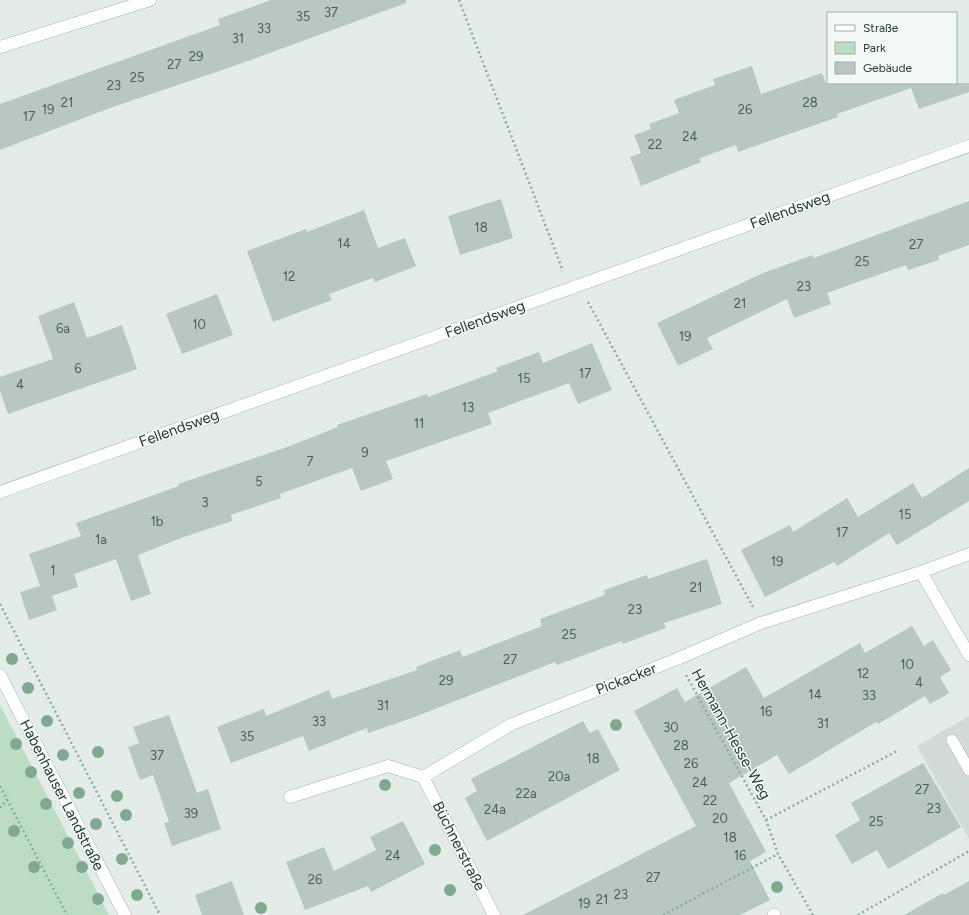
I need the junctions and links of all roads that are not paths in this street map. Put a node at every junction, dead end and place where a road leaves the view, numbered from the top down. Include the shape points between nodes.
1 (150, 0) edge
2 (0, 47) edge
3 (969, 146) edge
4 (0, 492) edge
5 (969, 554) edge
6 (921, 572) junction
7 (969, 655) edge
8 (0, 676) edge
9 (952, 740) dead end
10 (969, 770) edge
11 (423, 777) junction
12 (290, 797) dead end
13 (124, 915) edge
14 (494, 915) edge

1 - 2 street
3 - 4 street, Fellendsweg
5 - 6 street, Pickacker
6 - 7 street
6 - 11 street, Pickacker via 761,623 512,724
8 - 13 street, Habenhauser Landstraße
9 - 10 lane
11 - 12 street via 388,766
11 - 14 street, Büchnerstraße

